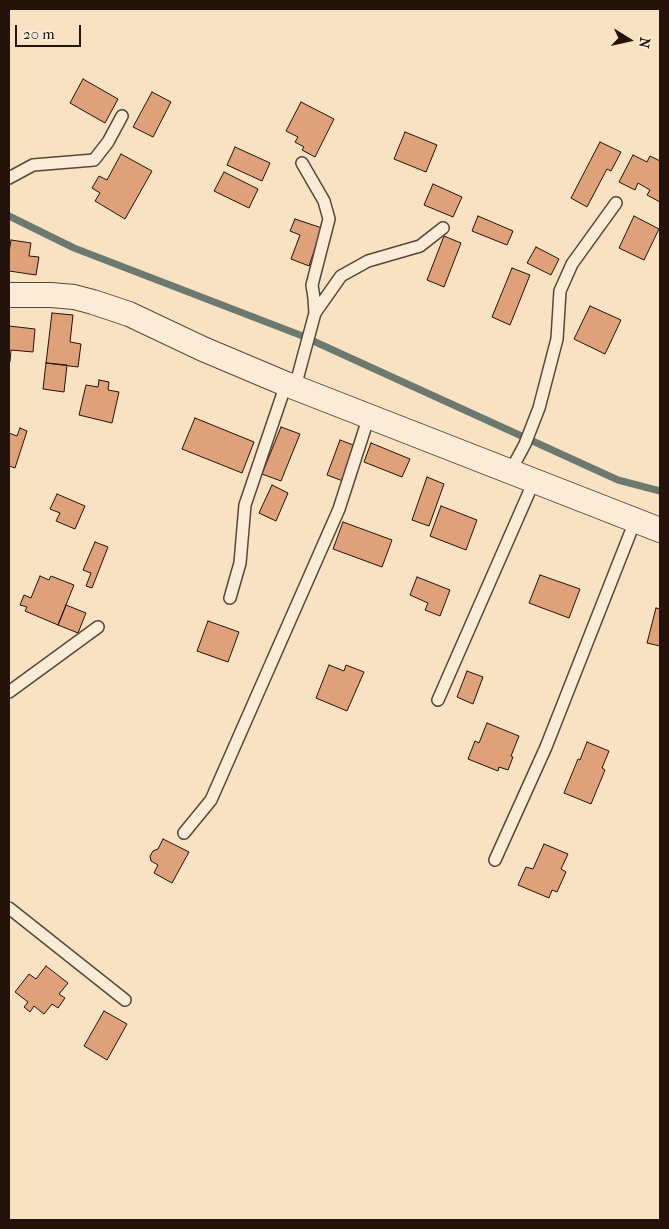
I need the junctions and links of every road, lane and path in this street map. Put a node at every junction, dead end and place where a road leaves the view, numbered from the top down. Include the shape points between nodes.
1 (122, 116) dead end
2 (302, 163) dead end
3 (9, 178) edge
4 (616, 204) dead end
5 (442, 228) dead end
6 (9, 295) edge
7 (314, 318) junction
8 (290, 386) junction
9 (369, 416) junction
10 (510, 472) junction
11 (534, 481) junction
12 (635, 521) junction
13 (660, 530) edge
14 (230, 598) dead end
15 (98, 627) dead end
16 (9, 692) edge
17 (438, 700) dead end
18 (184, 833) dead end
19 (495, 860) dead end
20 (9, 908) edge
21 (125, 1000) dead end

1 - 3 lane via 94,160 34,165
2 - 7 lane via 324,201 330,219 312,285
4 - 10 lane via 572,264 560,291 557,340 539,408
5 - 7 lane via 420,246 368,261 341,276
6 - 8 street via 66,296 93,302 130,314
7 - 8 lane
8 - 9 street
8 - 14 lane via 245,505 240,563
9 - 10 street
9 - 18 lane via 339,509 219,782 210,800
10 - 11 street
11 - 12 street
11 - 17 lane
12 - 13 street
12 - 19 lane via 546,747
15 - 16 lane
20 - 21 lane

